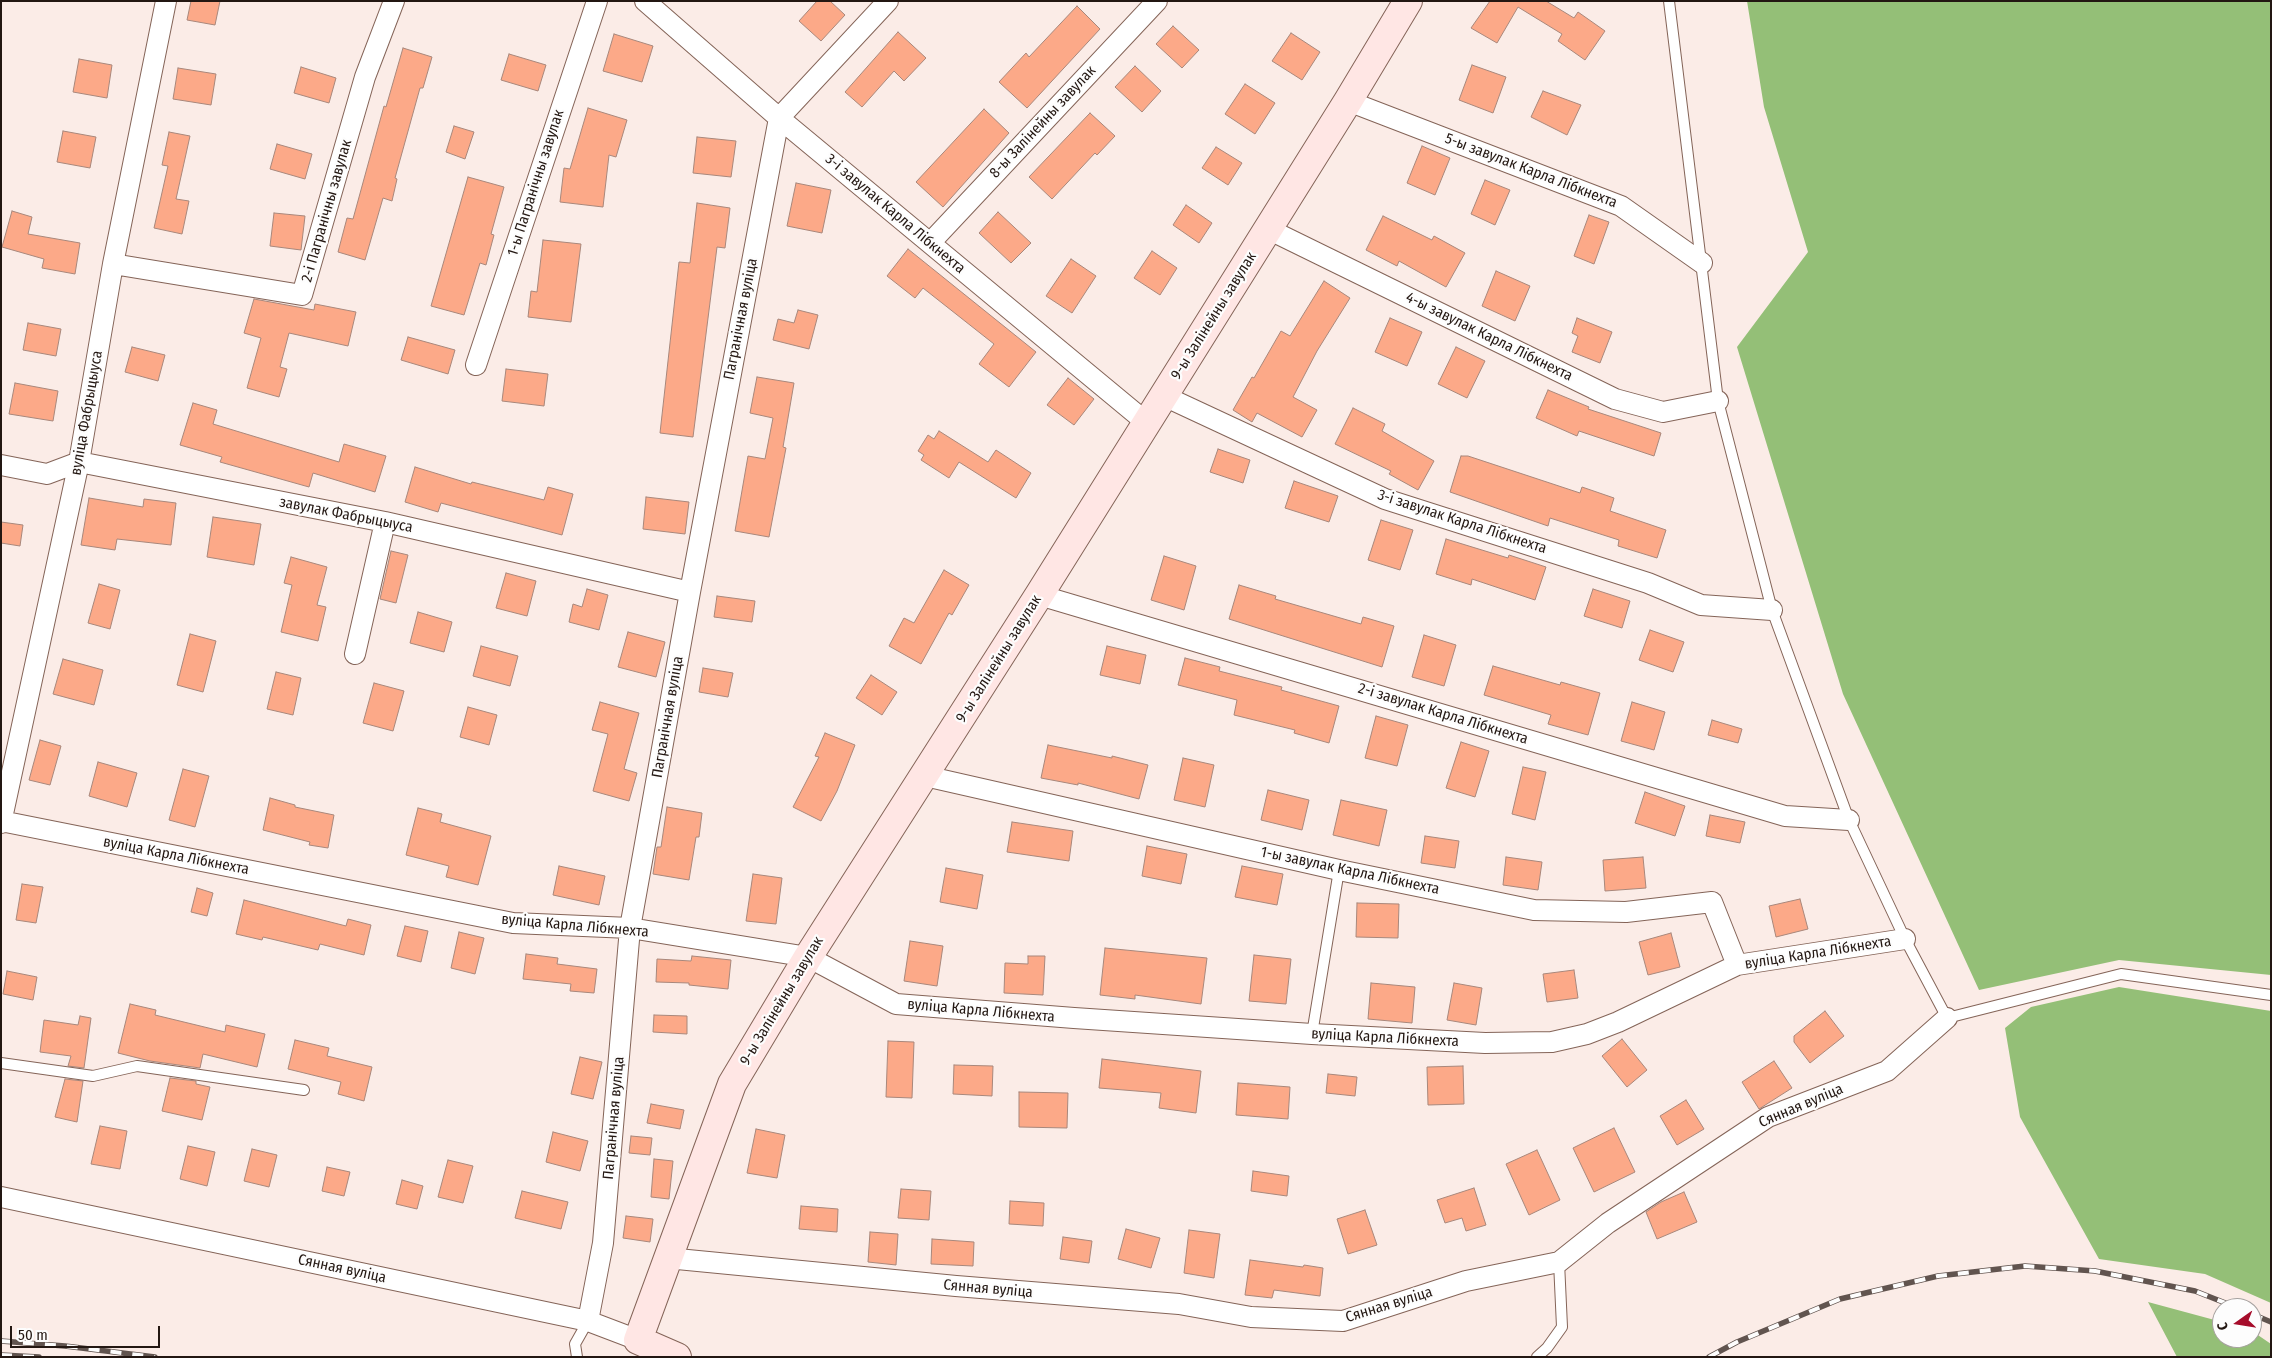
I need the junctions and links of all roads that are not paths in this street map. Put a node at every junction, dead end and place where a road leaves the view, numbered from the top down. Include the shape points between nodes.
1 (166, 1) edge
2 (394, 1) edge
3 (597, 1) edge
4 (646, 1) edge
5 (888, 1) edge
6 (1156, 1) edge
7 (1408, 1) edge
8 (1669, 1) edge
9 (1348, 101) junction
10 (779, 118) junction
11 (1268, 229) junction
12 (930, 242) junction
13 (1702, 263) junction
14 (113, 264) junction
15 (476, 365) dead end
16 (1164, 396) junction
17 (1718, 400) junction
18 (1147, 423) junction
19 (79, 462) junction
20 (1, 465) edge
21 (386, 522) junction
22 (690, 592) junction
23 (1039, 595) junction
24 (1772, 610) junction
25 (355, 654) dead end
26 (925, 776) junction
27 (1849, 820) junction
28 (1, 822) edge
29 (1339, 870) junction
30 (630, 928) junction
31 (1905, 939) junction
32 (808, 957) junction
33 (1737, 965) junction
34 (2271, 995) edge
35 (1947, 1018) junction
36 (1312, 1034) junction
37 (1, 1063) edge
38 (304, 1090) dead end
39 (1, 1197) edge
40 (667, 1258) junction
41 (1559, 1262) junction
42 (588, 1321) junction
43 (637, 1344) junction
44 (577, 1357) edge
45 (677, 1357) edge
46 (1537, 1357) edge

1 - 14 street, вуліца Фабрыцыуса
2 - 14 street, 2-і Пагранічны завулак via 365,77 302,295
3 - 15 street, 1-ы Пагранічны завулак
4 - 10 street, 3-і завулак Карла Лібкнехта
5 - 10 street
6 - 12 street, 8-ы Залінейны завулак
7 - 9 street, 9-ы Залінейны завулак
8 - 13 lane
9 - 11 street, 9-ы Залінейны завулак
9 - 13 street, 5-ы завулак Карла Лібкнехта via 1621,206
10 - 12 street, 3-і завулак Карла Лібкнехта
10 - 22 street, Пагранічная вуліца
11 - 16 street, 9-ы Залінейны завулак
11 - 17 street, 4-ы завулак Карла Лібкнехта via 1615,399 1663,412
12 - 18 street, 3-і завулак Карла Лібкнехта
13 - 17 lane
14 - 19 street, вуліца Фабрыцыуса
16 - 18 street, 9-ы Залінейны завулак
16 - 24 street, 3-і завулак Карла Лібкнехта via 1385,499 1648,583 1701,605
17 - 24 lane
18 - 23 street, 9-ы Залінейны завулак
19 - 20 street via 47,474
19 - 21 street, завулак Фабрыцыуса
19 - 28 street, вуліца Фабрыцыуса
21 - 22 street, завулак Фабрыцыуса
21 - 25 street
22 - 30 street, Пагранічная вуліца
23 - 26 street, 9-ы Залінейны завулак
23 - 27 street, 2-і завулак Карла Лібкнехта via 1785,816
24 - 27 lane
26 - 29 street, 1-ы завулак Карла Лібкнехта
26 - 32 street, 9-ы Залінейны завулак
27 - 31 lane
28 - 30 street, вуліца Карла Лібкнехта via 513,923
29 - 33 street, 1-ы завулак Карла Лібкнехта via 1534,910 1626,912 1712,902
29 - 36 lane
30 - 32 street, вуліца Карла Лібкнехта
30 - 42 street, Пагранічная вуліца via 603,1244
31 - 33 street, вуліца Карла Лібкнехта
31 - 35 lane
32 - 36 street, вуліца Карла Лібкнехта via 896,1004
32 - 40 street, 9-ы Залінейны завулак via 732,1084
33 - 36 street, вуліца Карла Лібкнехта via 1618,1022 1552,1042 1486,1043
34 - 35 lane via 2121,974
35 - 41 street, Сянная вуліца via 1887,1071 1768,1117 1608,1223
37 - 38 lane via 92,1076 137,1066
39 - 42 street, Сянная вуліца
40 - 41 street, Сянная вуліца via 1179,1304 1251,1318 1343,1321 1466,1281
40 - 43 street, 9-ы Залінейны завулак
41 - 46 lane via 1562,1327
42 - 43 street, Сянная вуліца
42 - 44 lane via 575,1344
43 - 45 street, Сянная вуліца

